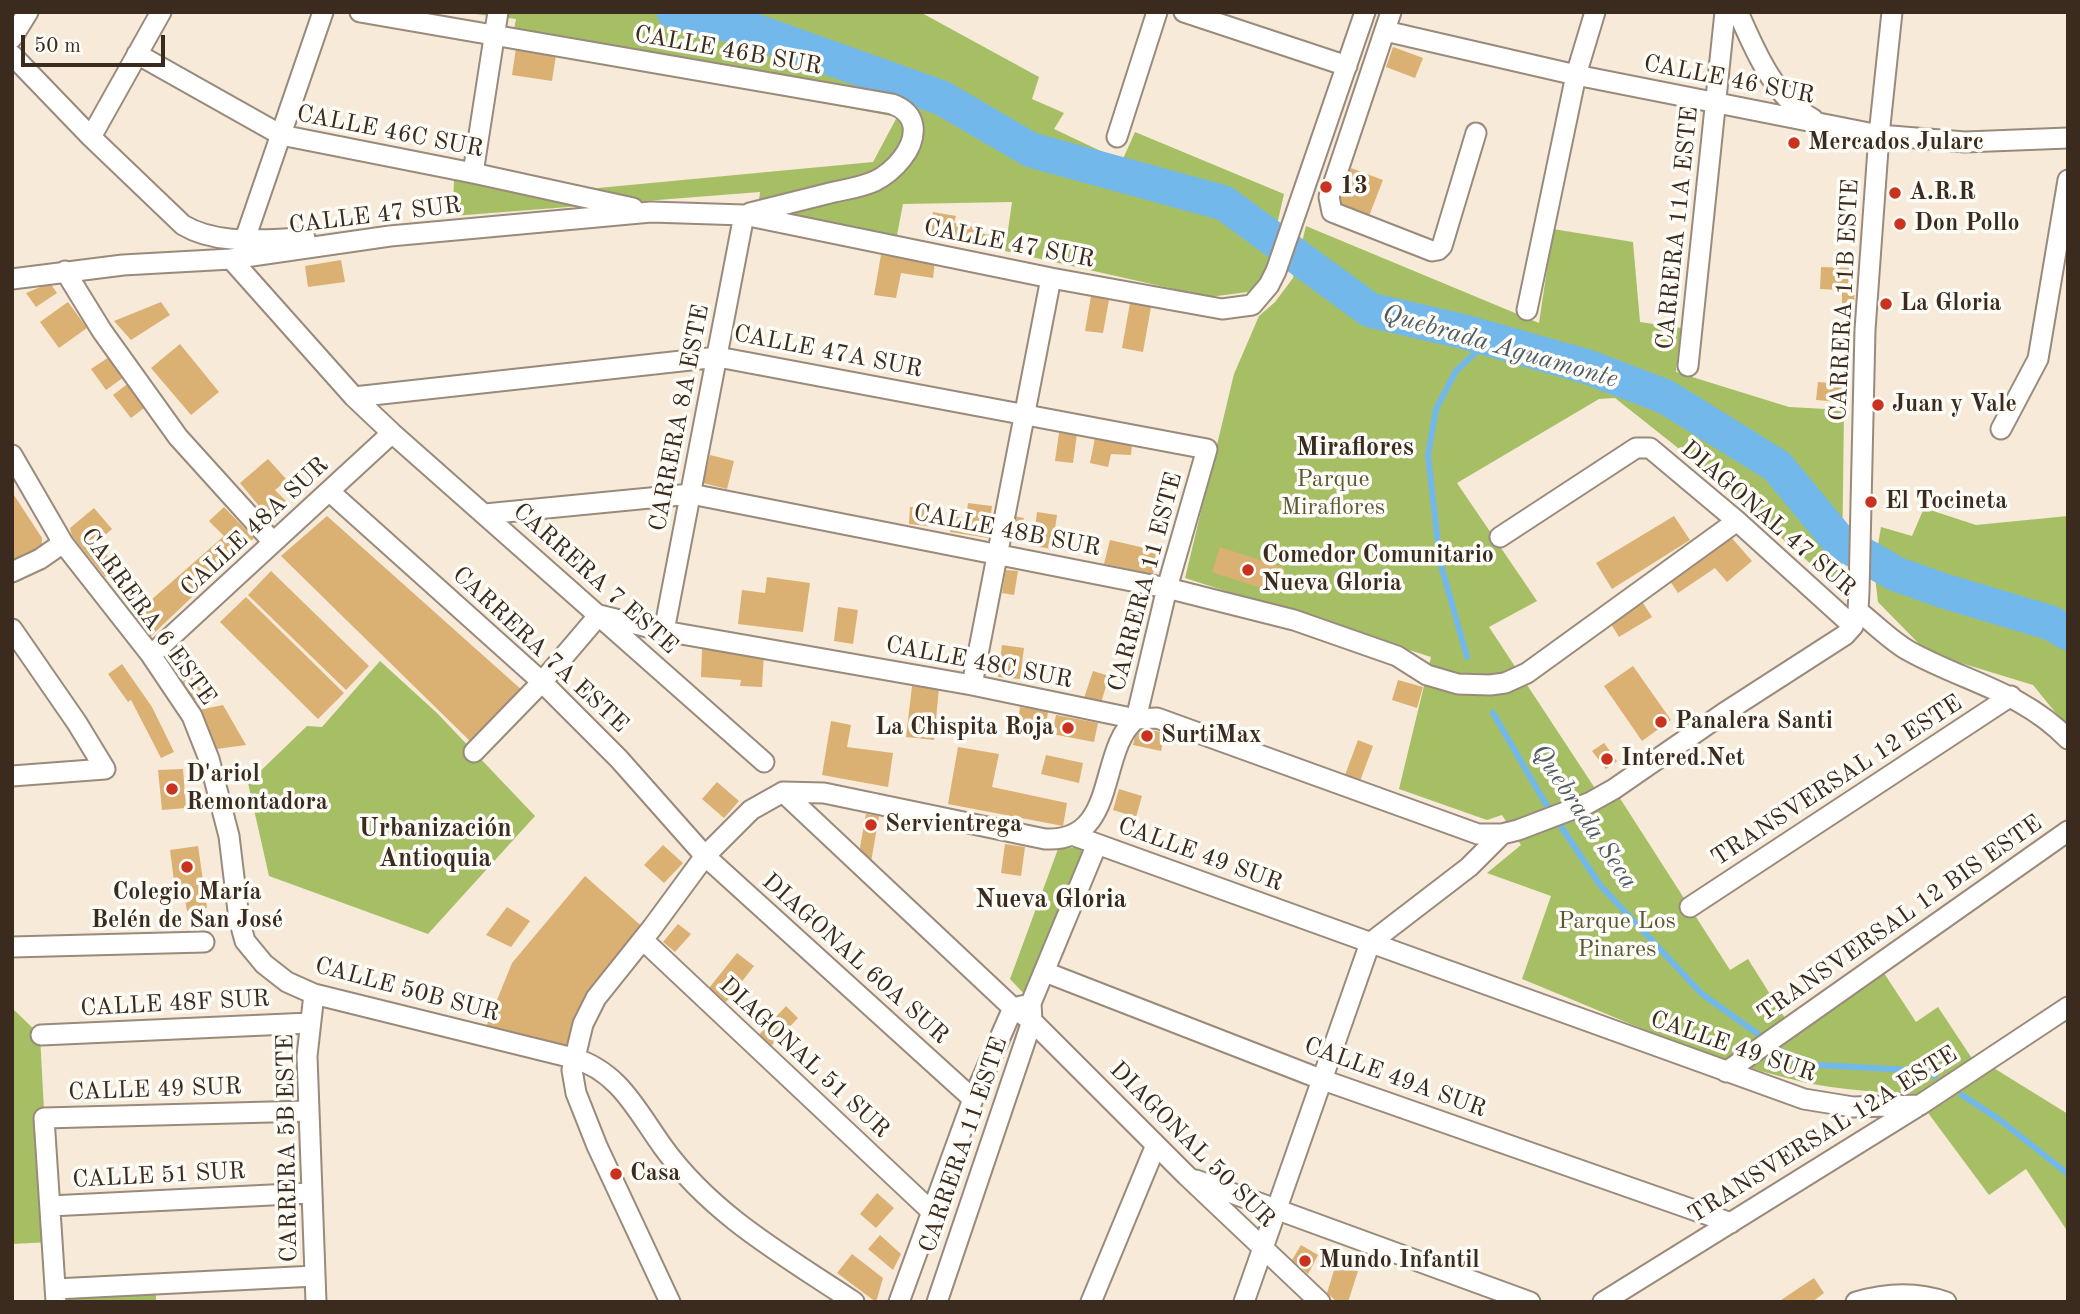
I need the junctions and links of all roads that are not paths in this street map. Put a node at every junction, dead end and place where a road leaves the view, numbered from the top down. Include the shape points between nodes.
1 (28, 12) edge
2 (161, 12) edge
3 (323, 12) edge
4 (360, 12) edge
5 (498, 12) edge
6 (1157, 12) edge
7 (1184, 12) edge
8 (1365, 12) edge
9 (1595, 12) edge
10 (1725, 12) edge
11 (1738, 12) edge
12 (1892, 12) edge
13 (1388, 21) edge
14 (495, 35) junction
15 (12, 38) edge
16 (137, 54) junction
17 (12, 55) edge
18 (1347, 66) junction
19 (1576, 75) junction
20 (1716, 102) junction
21 (1820, 122) junction
22 (913, 123) joint
23 (1476, 133) dead end
24 (281, 135) junction
25 (1879, 135) junction
26 (91, 137) junction
27 (1117, 137) dead end
28 (2068, 138) edge
29 (473, 173) junction
30 (2068, 180) edge
31 (651, 212) junction
32 (744, 215) junction
33 (390, 236) junction
34 (245, 239) junction
35 (231, 259) junction
36 (65, 271) junction
37 (1051, 278) junction
38 (12, 279) edge
39 (1527, 310) dead end
40 (718, 357) junction
41 (1688, 366) dead end
42 (354, 397) junction
43 (1025, 414) junction
44 (2000, 429) dead end
45 (392, 433) junction
46 (1207, 449) joint
47 (12, 455) edge
48 (329, 491) junction
49 (691, 494) junction
50 (485, 514) junction
51 (1737, 522) junction
52 (1500, 537) dead end
53 (273, 542) junction
54 (64, 543) junction
55 (998, 555) junction
56 (12, 572) edge
57 (1167, 588) junction
58 (1857, 609) junction
59 (599, 615) junction
60 (12, 629) edge
61 (664, 631) junction
62 (151, 655) junction
63 (542, 682) junction
64 (972, 685) junction
65 (2011, 696) junction
66 (1136, 719) junction
67 (2068, 739) edge
68 (474, 752) dead end
69 (764, 762) dead end
70 (12, 776) edge
71 (783, 792) junction
72 (2068, 831) edge
73 (1510, 832) junction
74 (1072, 835) junction
75 (1097, 844) junction
76 (705, 856) junction
77 (1690, 907) dead end
78 (643, 940) junction
79 (245, 941) joint
80 (204, 942) dead end
81 (1370, 943) junction
82 (12, 947) edge
83 (1045, 972) junction
84 (314, 994) junction
85 (2068, 1007) edge
86 (1026, 1011) junction
87 (310, 1023) junction
88 (41, 1035) dead end
89 (573, 1058) junction
90 (1726, 1072) junction
91 (1323, 1080) junction
92 (972, 1099) junction
93 (1920, 1105) junction
94 (308, 1111) junction
95 (1156, 1145) junction
96 (1187, 1177) junction
97 (312, 1193) junction
98 (50, 1206) junction
99 (1278, 1210) junction
100 (932, 1212) junction
101 (1731, 1223) junction
102 (1264, 1250) junction
103 (315, 1276) junction
104 (55, 1295) edge
105 (316, 1302) edge
106 (670, 1302) edge
107 (854, 1302) edge
108 (899, 1302) edge
109 (937, 1302) edge
110 (1091, 1302) edge
111 (1244, 1302) edge
112 (1320, 1302) edge
113 (1530, 1302) edge
114 (1603, 1302) edge
115 (1856, 1302) edge
116 (1946, 1302) edge

1 - 15 street
2 - 16 street
3 - 24 street
4 - 14 street, CALLE 46B SUR
5 - 14 street
6 - 27 street
7 - 18 street
8 - 18 street
9 - 19 street
10 - 20 street, CARRERA 11A ESTE
11 - 21 street via 1781,91 1804,114
12 - 25 street, CARRERA 11B ESTE
13 - 19 street, CALLE 46 SUR
13 - 23 street via 1329,197 1332,212 1438,250
14 - 22 street, CALLE 46B SUR via 892,104 904,109
14 - 29 street
16 - 24 street, CALLE 46C SUR
16 - 26 street
17 - 26 street
18 - 37 street, CALLE 47 SUR via 1276,271 1252,305 1222,309
19 - 20 street, CALLE 46 SUR
19 - 39 street
20 - 21 street, CALLE 46 SUR
20 - 41 street, CARRERA 11A ESTE
21 - 25 street, CALLE 46 SUR
22 - 32 street, CALLE 47 SUR via 903,157 877,180
24 - 29 street, CALLE 46C SUR
24 - 34 street
25 - 28 street, CALLE 46 SUR via 1965,142
25 - 58 street, CARRERA 11B ESTE via 1866,330
26 - 34 street via 183,225 206,235
29 - 31 street, CALLE 46C SUR
30 - 44 street via 2038,359
31 - 32 street, CALLE 47 SUR
31 - 33 street, CALLE 47 SUR
32 - 37 street, CALLE 47 SUR
32 - 40 street, CARRERA 8A ESTE
33 - 34 street
33 - 35 street, CALLE 47 SUR
35 - 36 street, CALLE 47 SUR
35 - 42 street
36 - 38 street, CALLE 47 SUR
36 - 53 street via 178,437
37 - 43 street
40 - 42 street, CALLE 47A SUR
40 - 43 street, CALLE 47A SUR
40 - 49 street, CARRERA 8A ESTE
42 - 45 street
43 - 46 street, CALLE 47A SUR
43 - 55 street
45 - 48 street, CALLE 48A SUR
45 - 50 street, CARRERA 7 ESTE
46 - 57 street, CARRERA 11 ESTE
47 - 54 street, CARRERA 6 ESTE
48 - 53 street, CALLE 48A SUR
48 - 63 street, CARRERA 7A ESTE
49 - 50 street, CALLE 48B SUR
49 - 55 street, CALLE 48B SUR
49 - 61 street, CARRERA 8A ESTE
50 - 59 street, CARRERA 7 ESTE
51 - 52 street, DIAGONAL 47 SUR via 1650,448 1636,448
51 - 57 street, CALLE 48B SUR via 1527,673 1505,683 1474,686 1442,681 1397,656 1294,620
51 - 58 street, DIAGONAL 47 SUR
53 - 62 street, CALLE 48A SUR
54 - 56 street
54 - 62 street, CARRERA 6 ESTE
55 - 57 street, CALLE 48B SUR
55 - 64 street
57 - 66 street, CARRERA 11 ESTE
58 - 65 street, DIAGONAL 47 SUR via 1905,649
58 - 73 street via 1835,643 1614,789
59 - 61 street, CALLE 48C SUR
59 - 63 street
59 - 69 street, CARRERA 7 ESTE
60 - 70 street via 105,769
61 - 64 street, CALLE 48C SUR
62 - 79 street, CARRERA 6 ESTE via 192,716 209,759 229,836
63 - 68 street
63 - 76 street, CARRERA 7A ESTE via 620,759
64 - 66 street, CALLE 48C SUR
65 - 67 street, DIAGONAL 47 SUR
65 - 77 street, TRANSVERSAL 12 ESTE
66 - 73 street, CALLE 48C SUR via 1164,720 1478,834
66 - 74 street, CARRERA 11 ESTE via 1123,735 1094,815
71 - 74 street, CALLE 49 SUR via 824,793 1045,839
71 - 76 street via 751,810
71 - 86 street, DIAGONAL 50 SUR
72 - 90 street, TRANSVERSAL 12 BIS ESTE
73 - 81 street
74 - 75 street, CALLE 49 SUR
75 - 81 street, CALLE 49 SUR
75 - 83 street, CARRERA 11 ESTE
76 - 78 street
76 - 92 street, DIAGONAL 60A SUR
78 - 89 street via 589,1009
78 - 100 street, DIAGONAL 51 SUR
79 - 84 street, CALLE 50B SUR via 271,970
80 - 82 street
81 - 90 street, CALLE 49 SUR
81 - 91 street
83 - 86 street, CARRERA 11 ESTE
83 - 91 street, CALLE 49A SUR
84 - 87 street, CARRERA 5B ESTE
84 - 89 street, CALLE 50B SUR
85 - 93 street, TRANSVERSAL 12A ESTE
86 - 92 street
86 - 95 street, DIAGONAL 50 SUR
86 - 109 street, CARRERA 11 ESTE
87 - 88 street, CALLE 48F SUR
87 - 94 street, CARRERA 5B ESTE
89 - 106 street via 574,1081 597,1146
89 - 107 street, CALLE 50B SUR via 613,1079 677,1166 713,1204
90 - 93 street, CALLE 49 SUR via 1829,1104
91 - 99 street
91 - 101 street, CALLE 49A SUR
92 - 100 street
93 - 101 street, TRANSVERSAL 12A ESTE
94 - 97 street, CARRERA 5B ESTE
94 - 98 street, CALLE 49 SUR via 44,1118
95 - 96 street, DIAGONAL 50 SUR
95 - 110 street
96 - 99 street
96 - 102 street, DIAGONAL 50 SUR
97 - 98 street, CALLE 51 SUR
97 - 103 street, CARRERA 5B ESTE
98 - 104 street
99 - 102 street
99 - 113 street
100 - 108 street
101 - 114 street, TRANSVERSAL 12A ESTE
102 - 111 street
102 - 112 street, DIAGONAL 50 SUR
103 - 104 street
103 - 105 street, CARRERA 5B ESTE
115 - 116 street via 1903,1294

